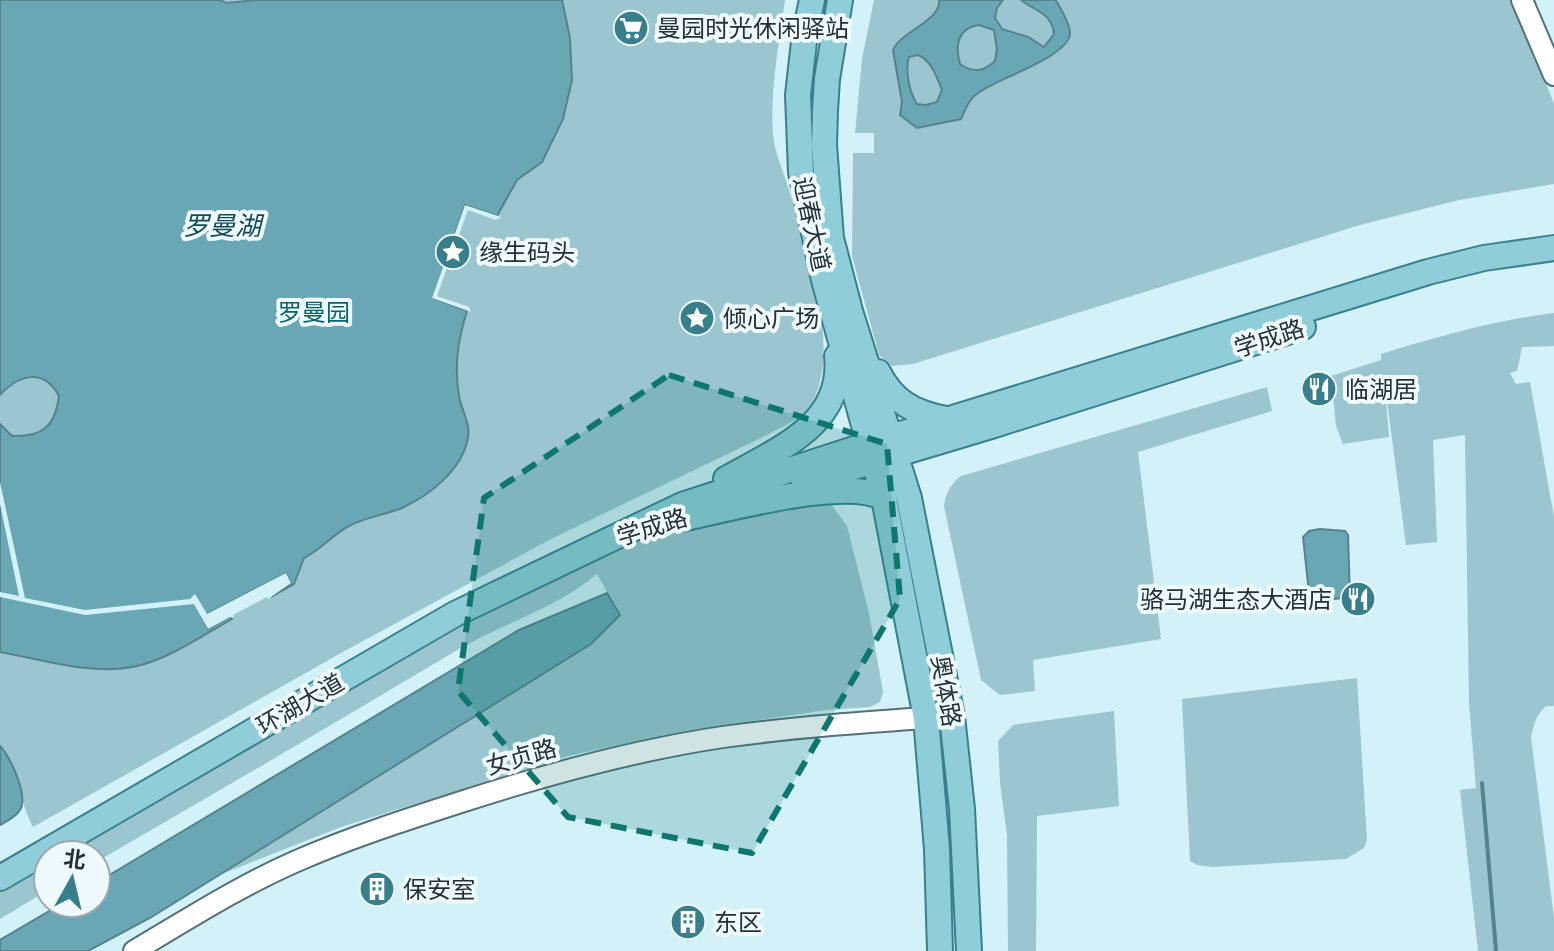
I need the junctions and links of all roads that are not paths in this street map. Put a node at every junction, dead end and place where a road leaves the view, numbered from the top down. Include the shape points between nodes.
1 (812, 0) edge
2 (840, 0) edge
3 (1522, 0) edge
4 (1554, 75) edge
5 (1554, 248) edge
6 (1554, 261) edge
7 (841, 312) junction
8 (949, 429) junction
9 (883, 449) junction
10 (884, 498) junction
11 (909, 498) junction
12 (681, 512) junction
13 (606, 542) joint
14 (952, 716) junction
15 (926, 718) junction
16 (0, 878) edge
17 (134, 951) edge
18 (940, 951) edge
19 (969, 951) edge

1 - 7 main road, 迎春大道 via 798,137 813,235
2 - 7 main road, 迎春大道 via 827,79 824,145
3 - 4 street
5 - 8 main road, 学成路 via 1428,272
6 - 8 main road, 学成路 via 1464,276
7 - 8 main road via 901,404
7 - 9 main road, 迎春大道
7 - 12 main road via 833,399 814,425
8 - 9 main road, 学成路
8 - 11 main road via 913,472
9 - 10 main road, 奥体路
9 - 11 main road, 奥体路
9 - 12 main road, 学成路
10 - 12 main road via 852,489 821,491
10 - 15 main road, 奥体路
11 - 14 main road, 奥体路
12 - 13 main road, 学成路
13 - 16 main road, 环湖大道 via 455,614
14 - 15 street, 女贞路
14 - 19 main road, 奥体路
15 - 17 street, 女贞路 via 721,737 498,790 299,860
15 - 18 main road, 奥体路

